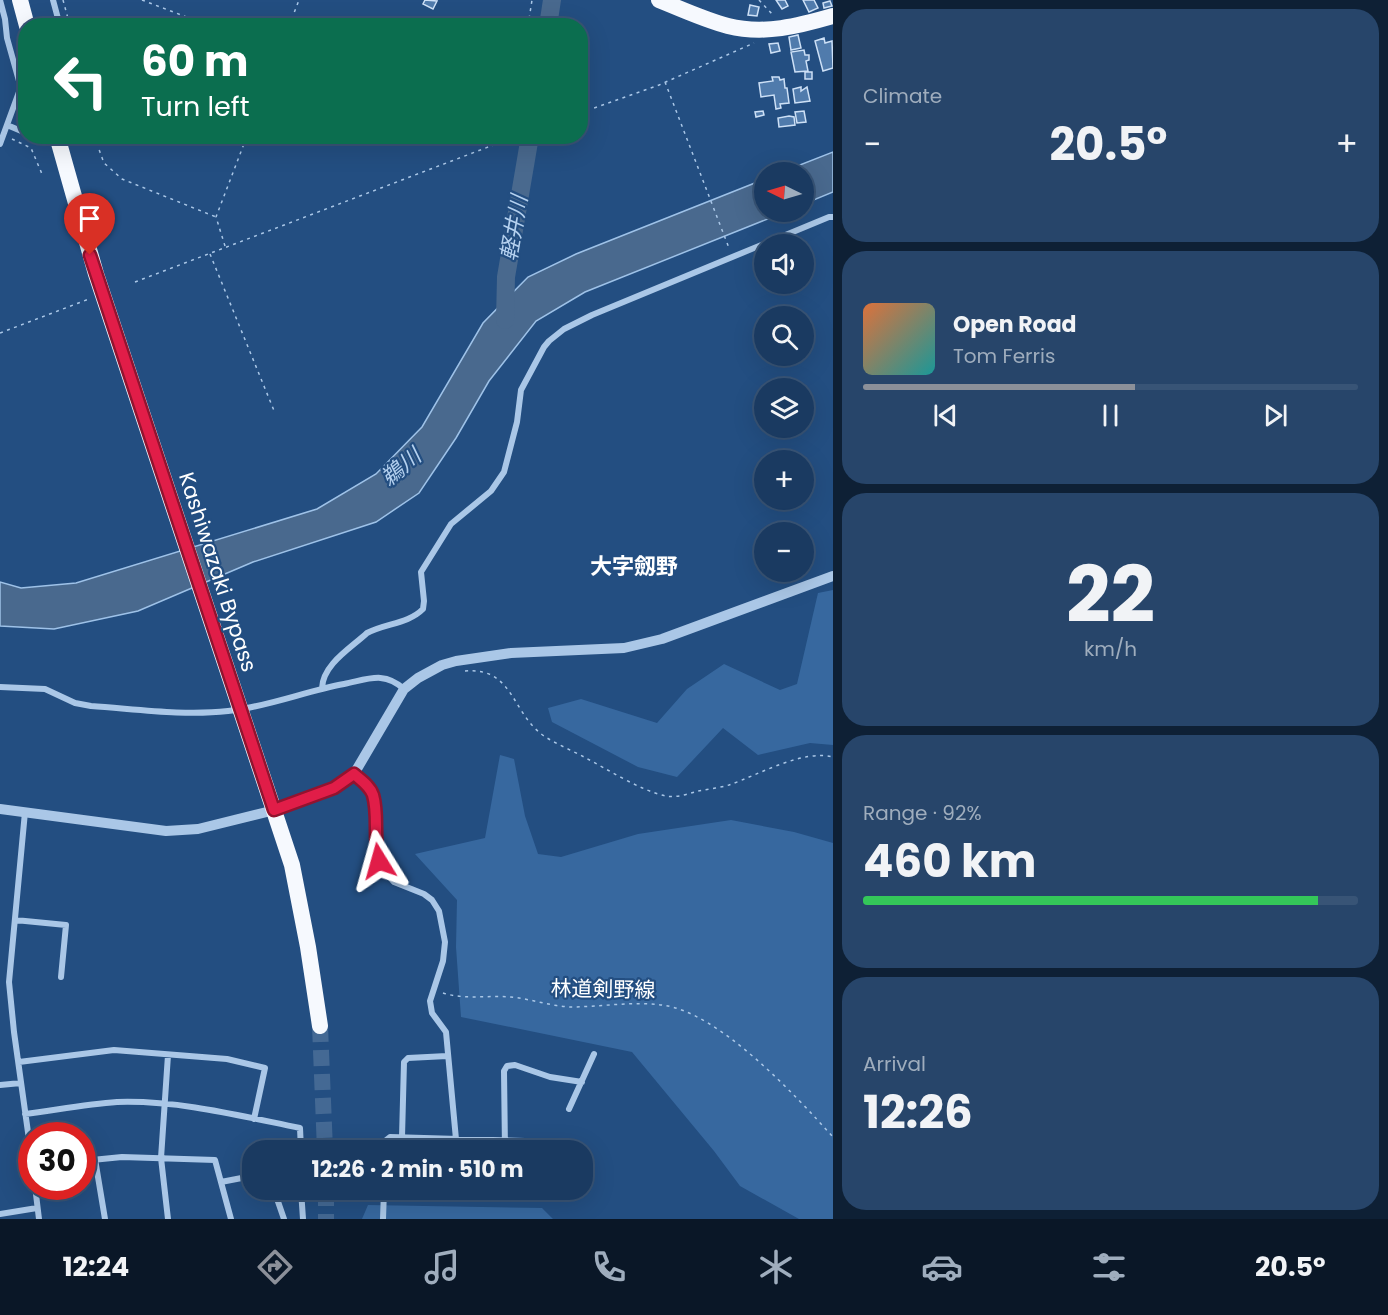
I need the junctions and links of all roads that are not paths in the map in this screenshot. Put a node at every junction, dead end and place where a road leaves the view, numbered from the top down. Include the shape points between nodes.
1 (0, 0) edge
2 (20, 0) edge
3 (53, 0) edge
4 (659, 0) edge
5 (833, 16) edge
6 (25, 18) edge
7 (58, 18) edge
8 (18, 74) edge
9 (18, 95) edge
10 (7, 125) junction
11 (18, 130) edge
12 (0, 144) edge
13 (59, 144) edge
14 (833, 217) edge
15 (833, 576) edge
16 (0, 687) edge
17 (322, 688) junction
18 (404, 689) junction
19 (354, 774) junction
20 (0, 808) edge
21 (274, 810) junction
22 (25, 812) junction
23 (15, 920) junction
24 (61, 977) dead end
25 (320, 1026) tunnel mouth
26 (594, 1054) dead end
27 (168, 1055) junction
28 (447, 1056) junction
29 (19, 1062) junction
30 (582, 1082) junction
31 (21, 1083) junction
32 (0, 1085) edge
33 (165, 1105) junction
34 (569, 1109) dead end
35 (25, 1114) junction
36 (255, 1119) junction
37 (26, 1122) edge
38 (402, 1137) junction
39 (301, 1140) edge
40 (386, 1140) edge
41 (455, 1140) joint
42 (505, 1140) edge
43 (161, 1158) junction
44 (96, 1159) edge
45 (96, 1165) edge
46 (242, 1178) edge
47 (220, 1182) junction
48 (36, 1200) edge
49 (277, 1200) edge
50 (302, 1200) edge
51 (384, 1200) edge
52 (37, 1208) junction
53 (0, 1214) edge
54 (39, 1219) edge
55 (105, 1219) edge
56 (168, 1219) edge
57 (231, 1219) edge
58 (284, 1219) edge
59 (303, 1219) edge
60 (383, 1219) edge

1 - 8 street
2 - 6 highway
3 - 7 street
4 - 5 highway via 730,26 792,27
9 - 10 street
10 - 11 street
10 - 12 street
13 - 21 highway, Kashiwazaki Bypass via 96,274
14 - 17 street via 592,315 549,341 521,390 504,472 491,491 451,524 422,572 423,609 412,619 367,633 328,669 322,677
15 - 18 street via 645,644 456,661 442,665
16 - 17 street via 45,689 91,706 194,712 240,710
17 - 18 street via 380,677
18 - 19 street
19 - 21 street via 334,788
19 - 28 street via 372,794 375,847 385,872 394,882 424,894 439,911 445,942 430,1001 432,1013 446,1032
20 - 22 street
21 - 22 street via 198,829 166,831
21 - 25 highway, Kashiwazaki Bypass via 292,865
22 - 23 street
23 - 24 street via 66,925
23 - 29 street via 9,982
26 - 30 street
27 - 29 street via 114,1050
27 - 33 street
27 - 36 street via 227,1059 265,1068
28 - 38 street via 404,1062
28 - 41 street
29 - 31 street
30 - 34 street
30 - 42 street via 507,1066
31 - 32 street
31 - 35 street
33 - 35 street via 117,1102
33 - 36 street
33 - 43 street
35 - 37 street
36 - 39 street via 300,1128
38 - 40 street
38 - 41 street
43 - 44 street
43 - 47 street via 215,1160
43 - 56 street
45 - 55 street
46 - 47 street
47 - 57 street
48 - 52 street
49 - 58 street
50 - 59 street
51 - 60 street
52 - 53 street
52 - 54 street

